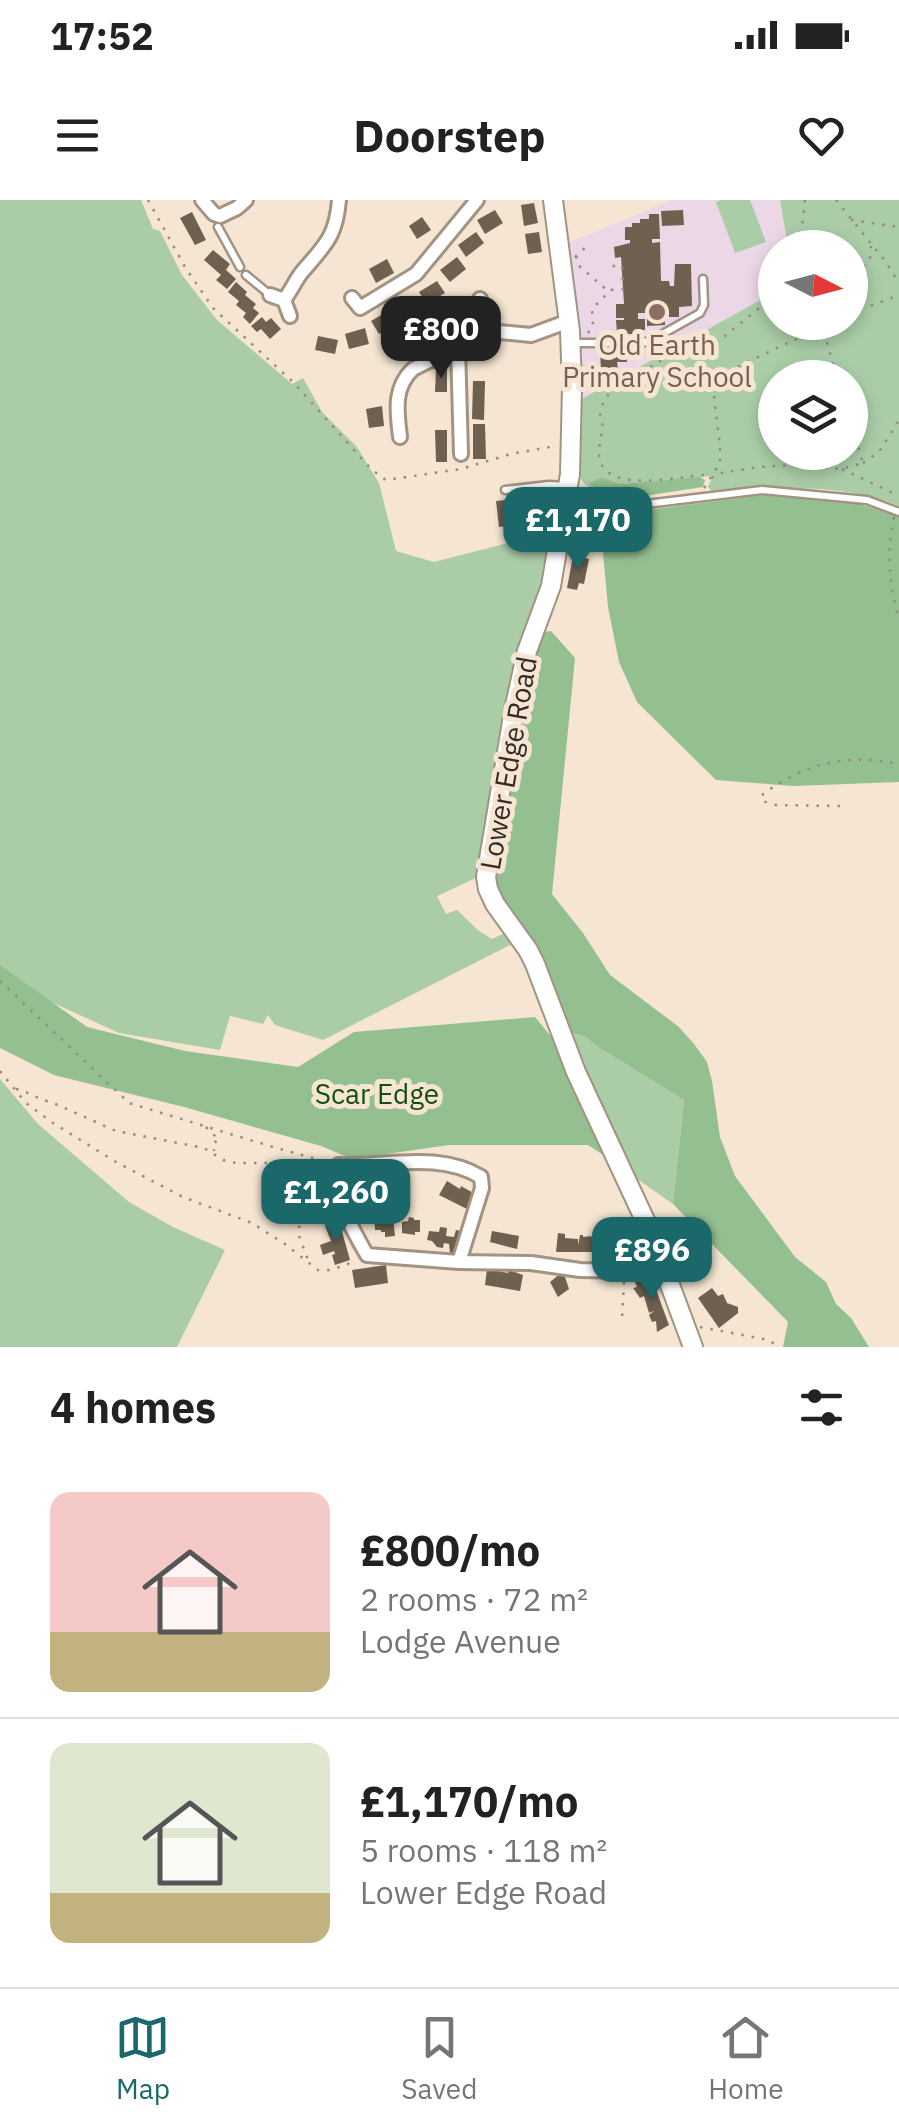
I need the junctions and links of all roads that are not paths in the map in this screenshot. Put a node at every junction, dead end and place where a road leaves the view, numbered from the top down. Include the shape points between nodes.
1 (202, 200) edge
2 (246, 200) edge
3 (340, 200) edge
4 (478, 200) edge
5 (553, 200) edge
6 (221, 222) junction
7 (240, 268) dead end
8 (246, 275) dead end
9 (704, 279) dead end
10 (277, 297) junction
11 (352, 298) dead end
12 (480, 299) dead end
13 (290, 316) dead end
14 (569, 321) junction
15 (490, 331) junction
16 (576, 342) junction
17 (458, 347) junction
18 (400, 437) dead end
19 (460, 454) dead end
20 (568, 489) junction
21 (505, 490) dead end
22 (897, 512) edge
23 (460, 1262) junction
24 (664, 1268) junction
25 (694, 1347) edge

1 - 6 street
2 - 6 street
3 - 10 street via 329,242
4 - 11 street via 416,274 360,308
5 - 14 street, Lower Edge Road
6 - 7 lane
8 - 10 lane
9 - 16 lane via 698,316 650,341
10 - 13 street
12 - 15 street
14 - 15 street via 531,336
14 - 16 street, Lower Edge Road
15 - 17 street
16 - 20 street, Lower Edge Road
17 - 18 street via 407,374 397,396
17 - 19 street
20 - 21 lane
20 - 22 lane via 627,505 762,490 867,500
20 - 24 street, Lower Edge Road via 551,586 527,650 487,884 535,964
23 - 23 street via 481,1177 440,1162 339,1165 337,1184 367,1255
23 - 24 street
24 - 25 street, Lower Edge Road

